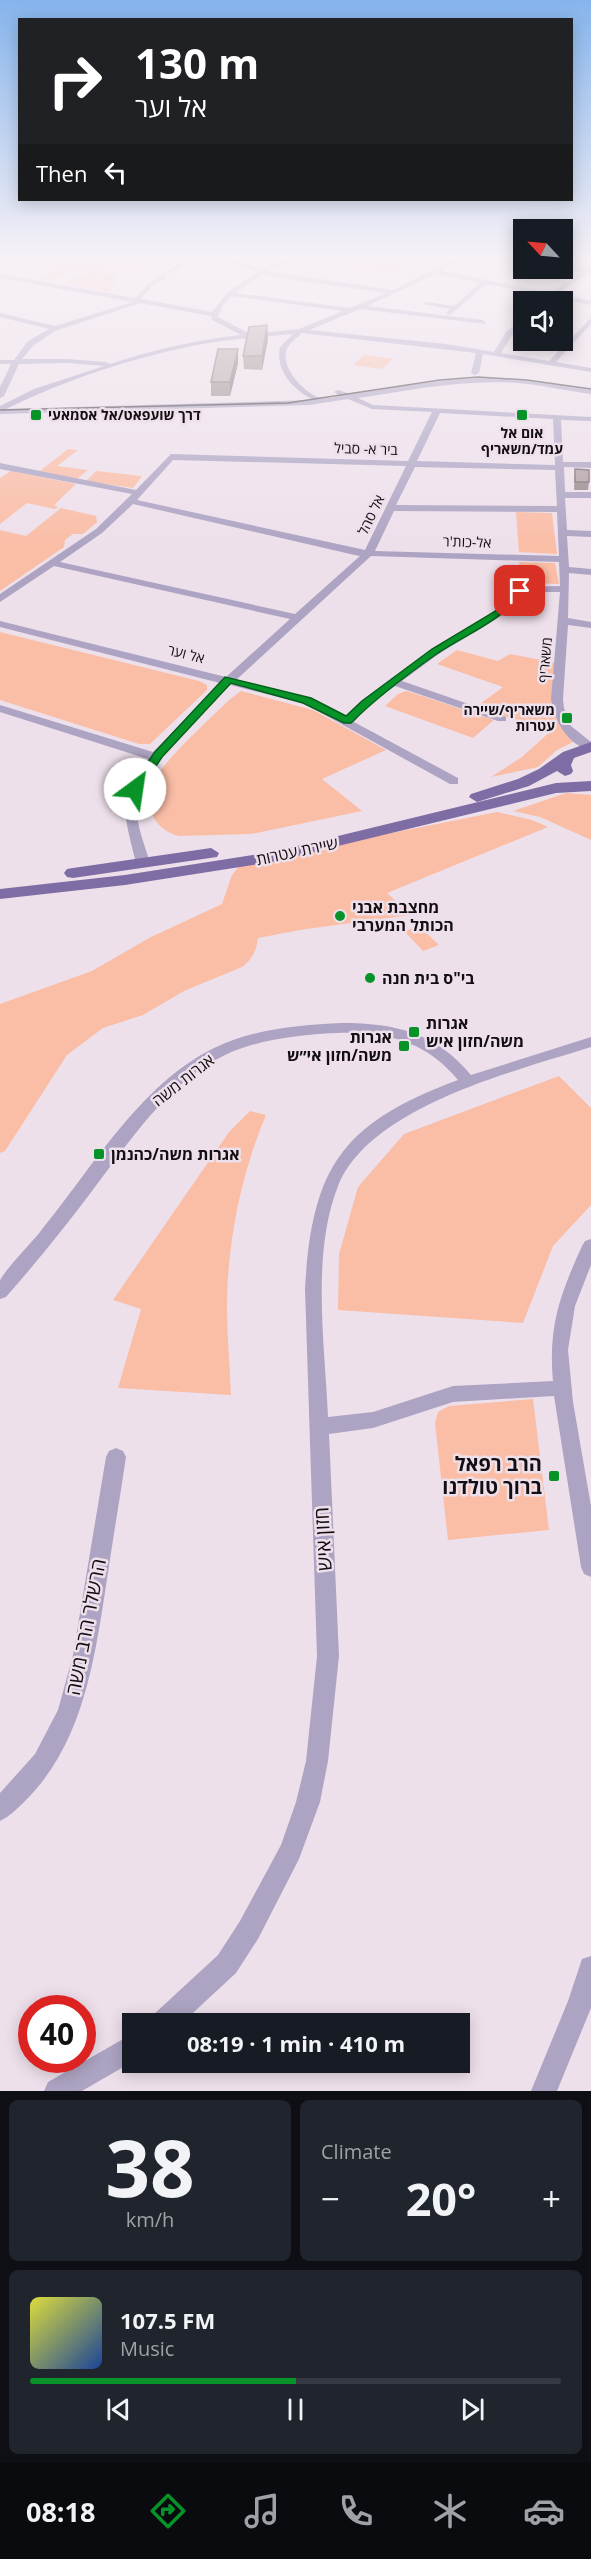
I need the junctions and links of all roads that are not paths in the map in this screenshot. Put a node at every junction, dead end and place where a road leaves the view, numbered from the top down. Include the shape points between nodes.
1 (24, 353) edge
2 (152, 353) edge
3 (283, 353) edge
4 (289, 353) edge
5 (480, 353) edge
6 (488, 353) edge
7 (561, 353) edge
8 (496, 354) joint
9 (0, 362) edge
10 (16, 363) junction
11 (551, 363) junction
12 (112, 365) junction
13 (591, 370) edge
14 (475, 373) junction
15 (591, 384) edge
16 (303, 388) junction
17 (334, 392) junction
18 (591, 392) edge
19 (310, 395) junction
20 (0, 396) edge
21 (293, 397) junction
22 (351, 398) junction
23 (324, 402) junction
24 (14, 405) junction
25 (0, 407) edge
26 (437, 410) junction
27 (557, 418) junction
28 (591, 419) edge
29 (411, 463) junction
30 (591, 465) edge
31 (0, 466) edge
32 (559, 466) junction
33 (139, 493) junction
34 (561, 495) junction
35 (591, 495) edge
36 (131, 501) junction
37 (392, 508) junction
38 (561, 509) junction
39 (563, 533) junction
40 (591, 534) edge
41 (369, 553) junction
42 (52, 563) junction
43 (564, 564) junction
44 (591, 572) edge
45 (565, 589) junction
46 (0, 599) edge
47 (298, 618) junction
48 (564, 621) junction
49 (0, 624) edge
50 (591, 625) edge
51 (229, 680) junction
52 (394, 682) junction
53 (0, 708) edge
54 (502, 719) dead end
55 (348, 721) junction
56 (591, 747) edge
57 (156, 757) junction
58 (564, 759) junction
59 (454, 781) dead end
60 (591, 786) edge
61 (143, 863) junction
62 (0, 882) edge
63 (0, 894) edge
64 (591, 1042) edge
65 (469, 1083) junction
66 (591, 1246) edge
67 (0, 1292) edge
68 (562, 1388) junction
69 (319, 1427) junction
70 (116, 1457) dead end
71 (591, 1567) edge
72 (0, 1809) edge
73 (591, 1968) edge
74 (174, 2013) edge
75 (122, 2053) edge
76 (57, 2091) edge
77 (544, 2091) edge

1 - 10 street
2 - 12 street
3 - 16 street via 281,359 288,374
4 - 17 street via 290,363 310,388
5 - 14 street
6 - 8 street
7 - 11 street
8 - 11 street
9 - 10 street
10 - 12 street via 67,361
10 - 20 street
11 - 13 street
12 - 24 street via 46,387
14 - 15 street via 538,375
14 - 17 street
16 - 19 street
16 - 21 street
17 - 19 street
17 - 22 street
18 - 22 street via 482,380
19 - 21 street
19 - 23 street
21 - 24 street
22 - 23 street
22 - 26 street via 372,406
23 - 24 street via 212,408
24 - 25 street
26 - 27 street
26 - 29 street, אל סהל
27 - 28 street
27 - 32 street, משאריף
29 - 32 street, ביר א- סביל
29 - 33 street, ביר א- סביל via 171,457
29 - 37 street, אל סהל
30 - 32 street, ביר א- סביל
31 - 33 street
32 - 34 street, משאריף
33 - 36 street
34 - 35 street
34 - 38 street, משאריף
36 - 41 street, אל-כות'ר
36 - 42 street via 99,531
37 - 38 street
37 - 41 street, אל סהל
38 - 39 street, משאריף
39 - 40 street
39 - 43 street, משאריף
41 - 43 street, אל-כות'ר
41 - 47 street, אל סהל
42 - 46 street
42 - 47 street
43 - 44 street, אל-כות'ר
43 - 45 street, משאריף
45 - 48 street, משאריף
45 - 52 street via 524,589 502,611
47 - 51 street, אל סהל
48 - 50 street
48 - 56 street, משאריף via 557,699 560,716 567,731
49 - 51 street, אל וער
51 - 55 street, אל וער via 307,701
51 - 57 street, אל סהל
52 - 54 street
52 - 55 street
53 - 57 street
55 - 59 street, אל וער
56 - 58 main road, שיירת עטרות via 574,751
57 - 61 street, אל סהל via 135,789 131,803
58 - 60 main road via 563,765 571,777
58 - 61 main road, שיירת עטרות via 541,776 460,801 271,844
60 - 63 main road, שיירת עטרות via 556,788 272,857
61 - 62 main road, שיירת עטרות
64 - 65 street, חזון איש
65 - 67 street, אגרות משה via 457,1066 430,1045 387,1030 313,1029 274,1034 218,1053 176,1082 139,1118
65 - 69 street, חזון איש via 376,1127 346,1157 329,1188 315,1251
66 - 68 street via 561,1327
68 - 69 street via 453,1394 373,1420
68 - 71 street
69 - 74 street, חזון איש via 328,1656 324,1712 308,1802 291,1851 238,1947 227,1964
70 - 72 street, הרשלר הרב משה via 73,1701 42,1763
73 - 77 street
75 - 76 street

